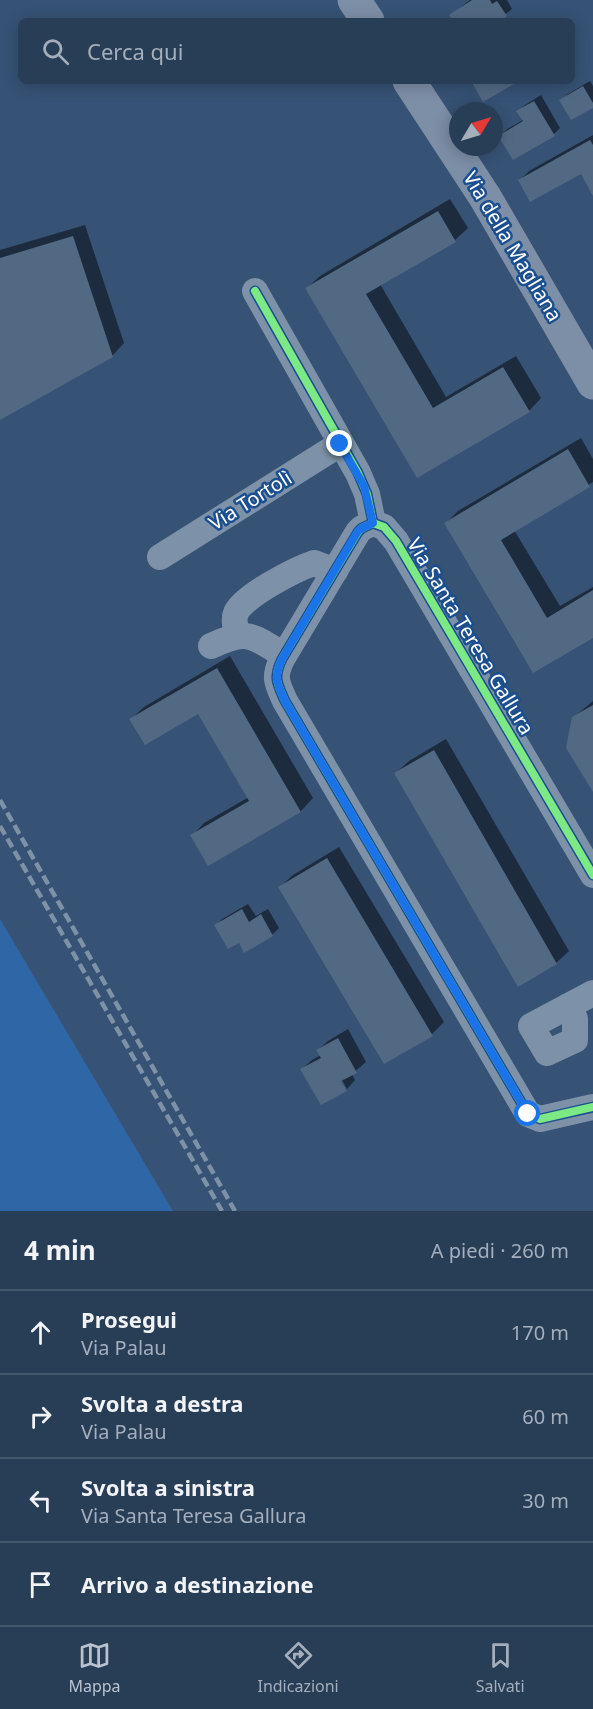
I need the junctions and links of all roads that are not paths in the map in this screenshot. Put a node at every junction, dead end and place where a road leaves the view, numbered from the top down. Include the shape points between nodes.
1 (354, 0) edge
2 (366, 18) edge
3 (411, 84) edge
4 (255, 291) dead end
5 (593, 383) edge
6 (340, 444) junction
7 (373, 523) junction
8 (160, 557) dead end
9 (334, 571) junction
10 (237, 636) junction
11 (211, 646) dead end
12 (284, 655) junction
13 (593, 875) edge
14 (593, 993) edge
15 (568, 1006) junction
16 (584, 1041) edge
17 (593, 1107) edge

1 - 2 main road
3 - 5 main road, Via della Magliana via 490,206
4 - 6 street
6 - 7 street via 364,486
6 - 8 street, Via Tortolì
7 - 9 street via 358,531
7 - 13 street, Via Santa Teresa Gallura via 384,527 396,541
9 - 10 street via 314,563 298,568 241,603 234,616
9 - 12 street
10 - 11 street
10 - 12 street via 248,634
12 - 17 street via 276,681 285,701 528,1114 540,1119
14 - 15 street
15 - 16 street
15 - 16 street via 531,1026 546,1053

